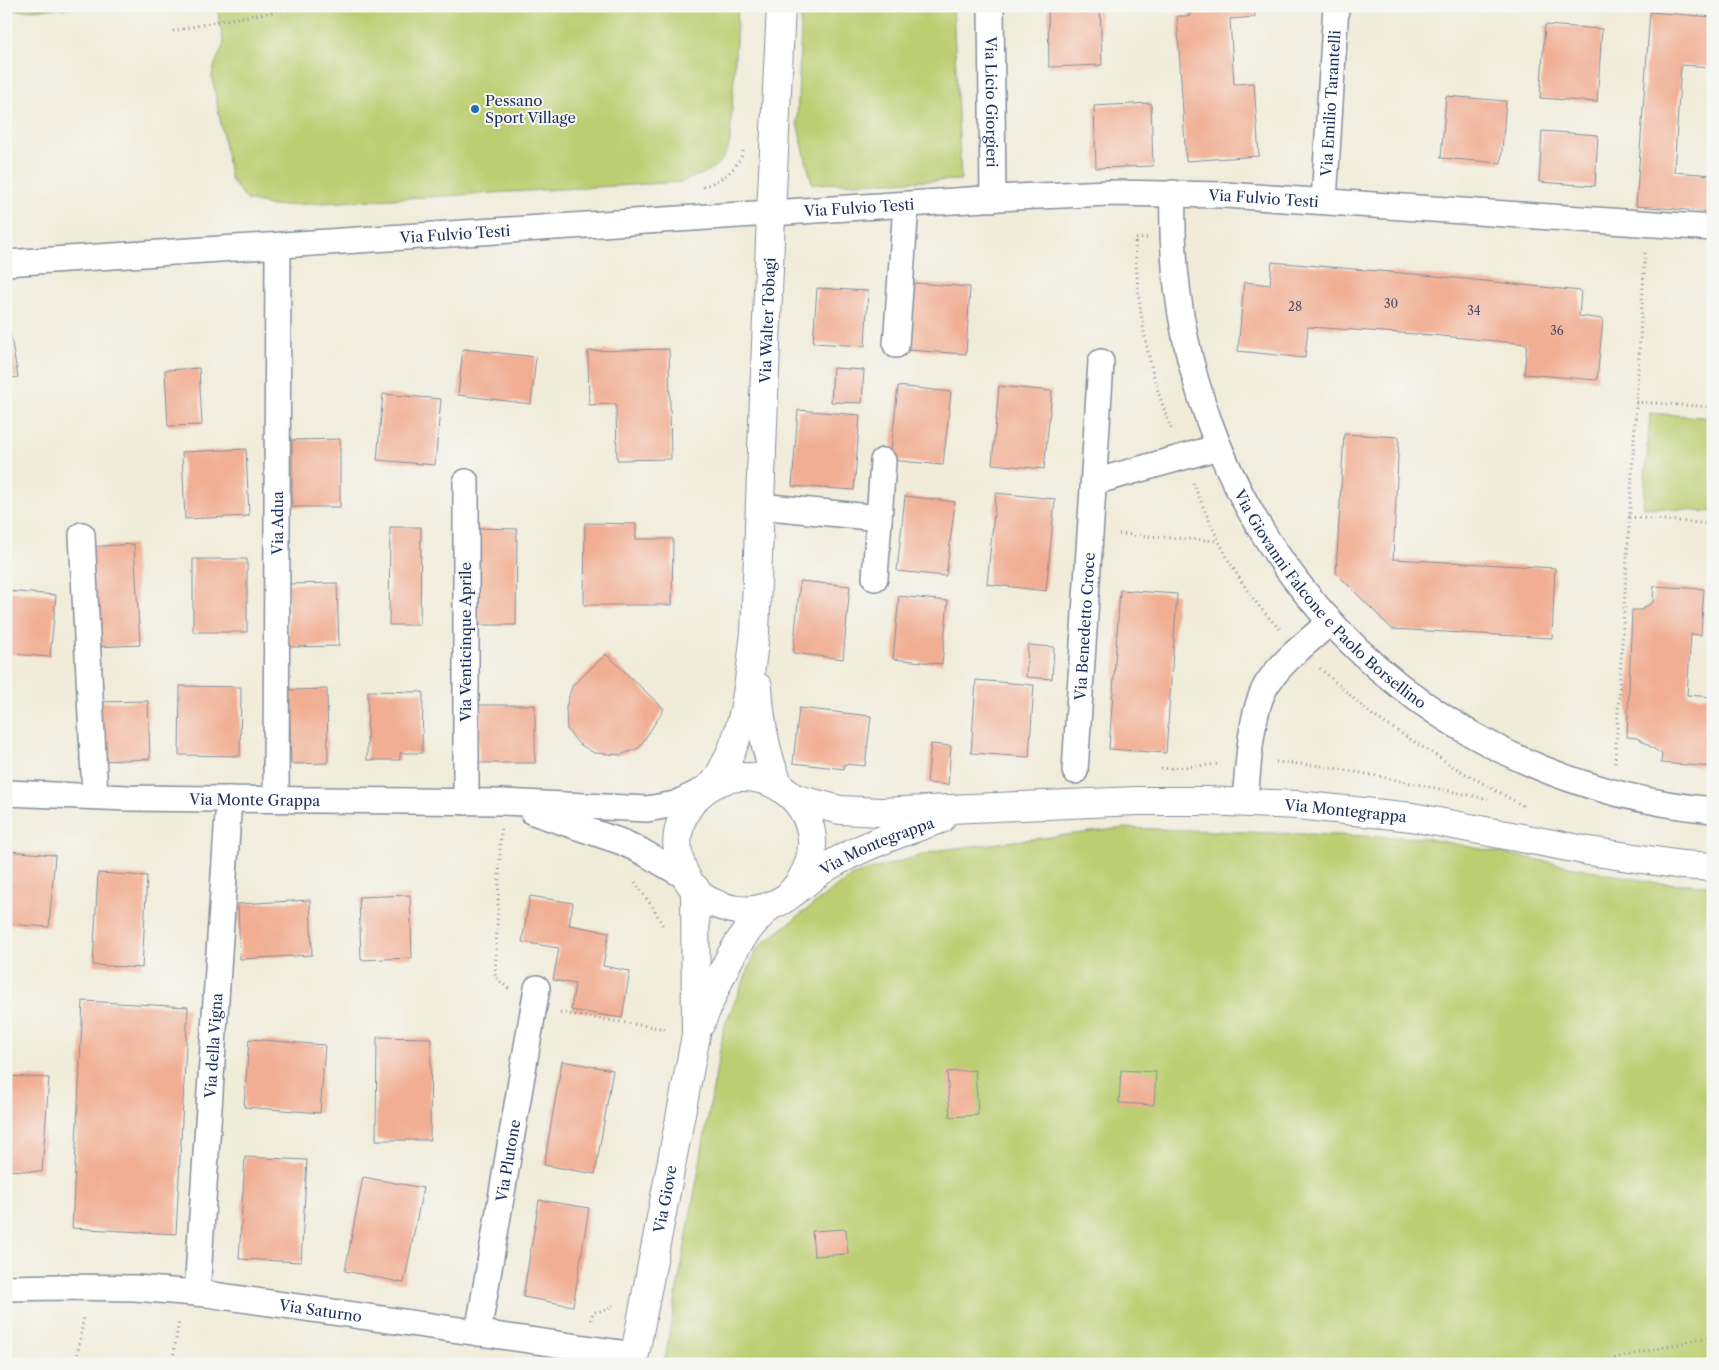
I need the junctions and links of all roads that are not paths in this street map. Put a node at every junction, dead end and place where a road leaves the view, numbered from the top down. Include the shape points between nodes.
1 (781, 6) edge
2 (991, 6) edge
3 (1336, 6) edge
4 (1173, 193) junction
5 (993, 199) junction
6 (1324, 201) junction
7 (906, 204) junction
8 (771, 214) junction
9 (1713, 228) edge
10 (278, 246) junction
11 (6, 263) edge
12 (896, 345) dead end
13 (1101, 362) dead end
14 (1219, 447) junction
15 (883, 461) dead end
16 (466, 482) dead end
17 (1094, 482) junction
18 (760, 506) junction
19 (879, 518) junction
20 (82, 535) dead end
21 (875, 578) dead end
22 (1330, 622) junction
23 (755, 633) junction
24 (1075, 771) dead end
25 (708, 787) junction
26 (787, 792) junction
27 (6, 793) edge
28 (94, 796) junction
29 (229, 799) junction
30 (276, 799) junction
31 (466, 802) junction
32 (502, 802) junction
33 (1245, 802) junction
34 (974, 809) junction
35 (1713, 810) edge
36 (1713, 867) edge
37 (691, 883) junction
38 (778, 901) junction
39 (535, 998) road end
40 (684, 1032) junction
41 (6, 1288) edge
42 (197, 1292) junction
43 (478, 1333) junction
44 (634, 1359) edge

1 - 8 street, Via Walter Tobagi
2 - 5 street, Via Licio Giorgieri
3 - 6 street, Via Emilio Tarantelli
4 - 5 street, Via Fulvio Testi
4 - 6 street, Via Fulvio Testi
4 - 14 street, Via Giovanni Falcone e Paolo Borsellino via 1172,235 1179,312 1194,378
5 - 7 street, Via Fulvio Testi
6 - 9 street, Via Fulvio Testi
7 - 8 street, Via Fulvio Testi
7 - 12 street
8 - 10 street, Via Fulvio Testi
8 - 18 street, Via Walter Tobagi
10 - 11 street, Via Fulvio Testi
10 - 30 street, Via Adua
13 - 17 street, Via Benedetto Croce
14 - 17 street
14 - 22 street, Via Giovanni Falcone e Paolo Borsellino via 1237,488 1269,544
15 - 19 street
16 - 31 street, Via Venticinque Aprile
17 - 24 street, Via Benedetto Croce
18 - 19 street
18 - 23 street, Via Walter Tobagi
19 - 21 street
20 - 28 street
22 - 33 street via 1280,668 1263,692 1254,724
22 - 35 street, Via Giovanni Falcone e Paolo Borsellino via 1389,678 1450,722 1488,743 1533,764 1613,792 1661,804
23 - 25 street, Via Walter Tobagi via 742,724 727,764
23 - 26 street, Via Walter Tobagi via 762,731 771,765
25 - 26 street via 720,780 740,776 760,778
25 - 32 street, Via Monte Grappa via 676,804 646,809
25 - 37 street via 688,806 680,824 677,845 680,865
26 - 34 street, Via Montegrappa via 828,808 857,812
26 - 38 street via 807,816 812,837 811,859 802,879
27 - 28 street, Via Monte Grappa
28 - 29 street, Via Monte Grappa
29 - 30 street, Via Monte Grappa
29 - 42 street, Via della Vigna
30 - 31 street, Via Monte Grappa
31 - 32 street, Via Monte Grappa
32 - 37 street, Via Monte Grappa via 622,842
33 - 34 street, Via Montegrappa via 1109,802
33 - 36 street, Via Montegrappa via 1403,815 1589,851
34 - 38 street, Via Montegrappa via 869,846 825,868
37 - 38 street via 705,899 725,908 747,911
37 - 40 street, Via Giove
38 - 40 street, Via Giove via 748,928
39 - 43 street, Via Plutone
40 - 44 street, Via Giove
41 - 42 street, Via Saturno
42 - 43 street, Via Saturno
43 - 44 street, Via Saturno via 587,1348

